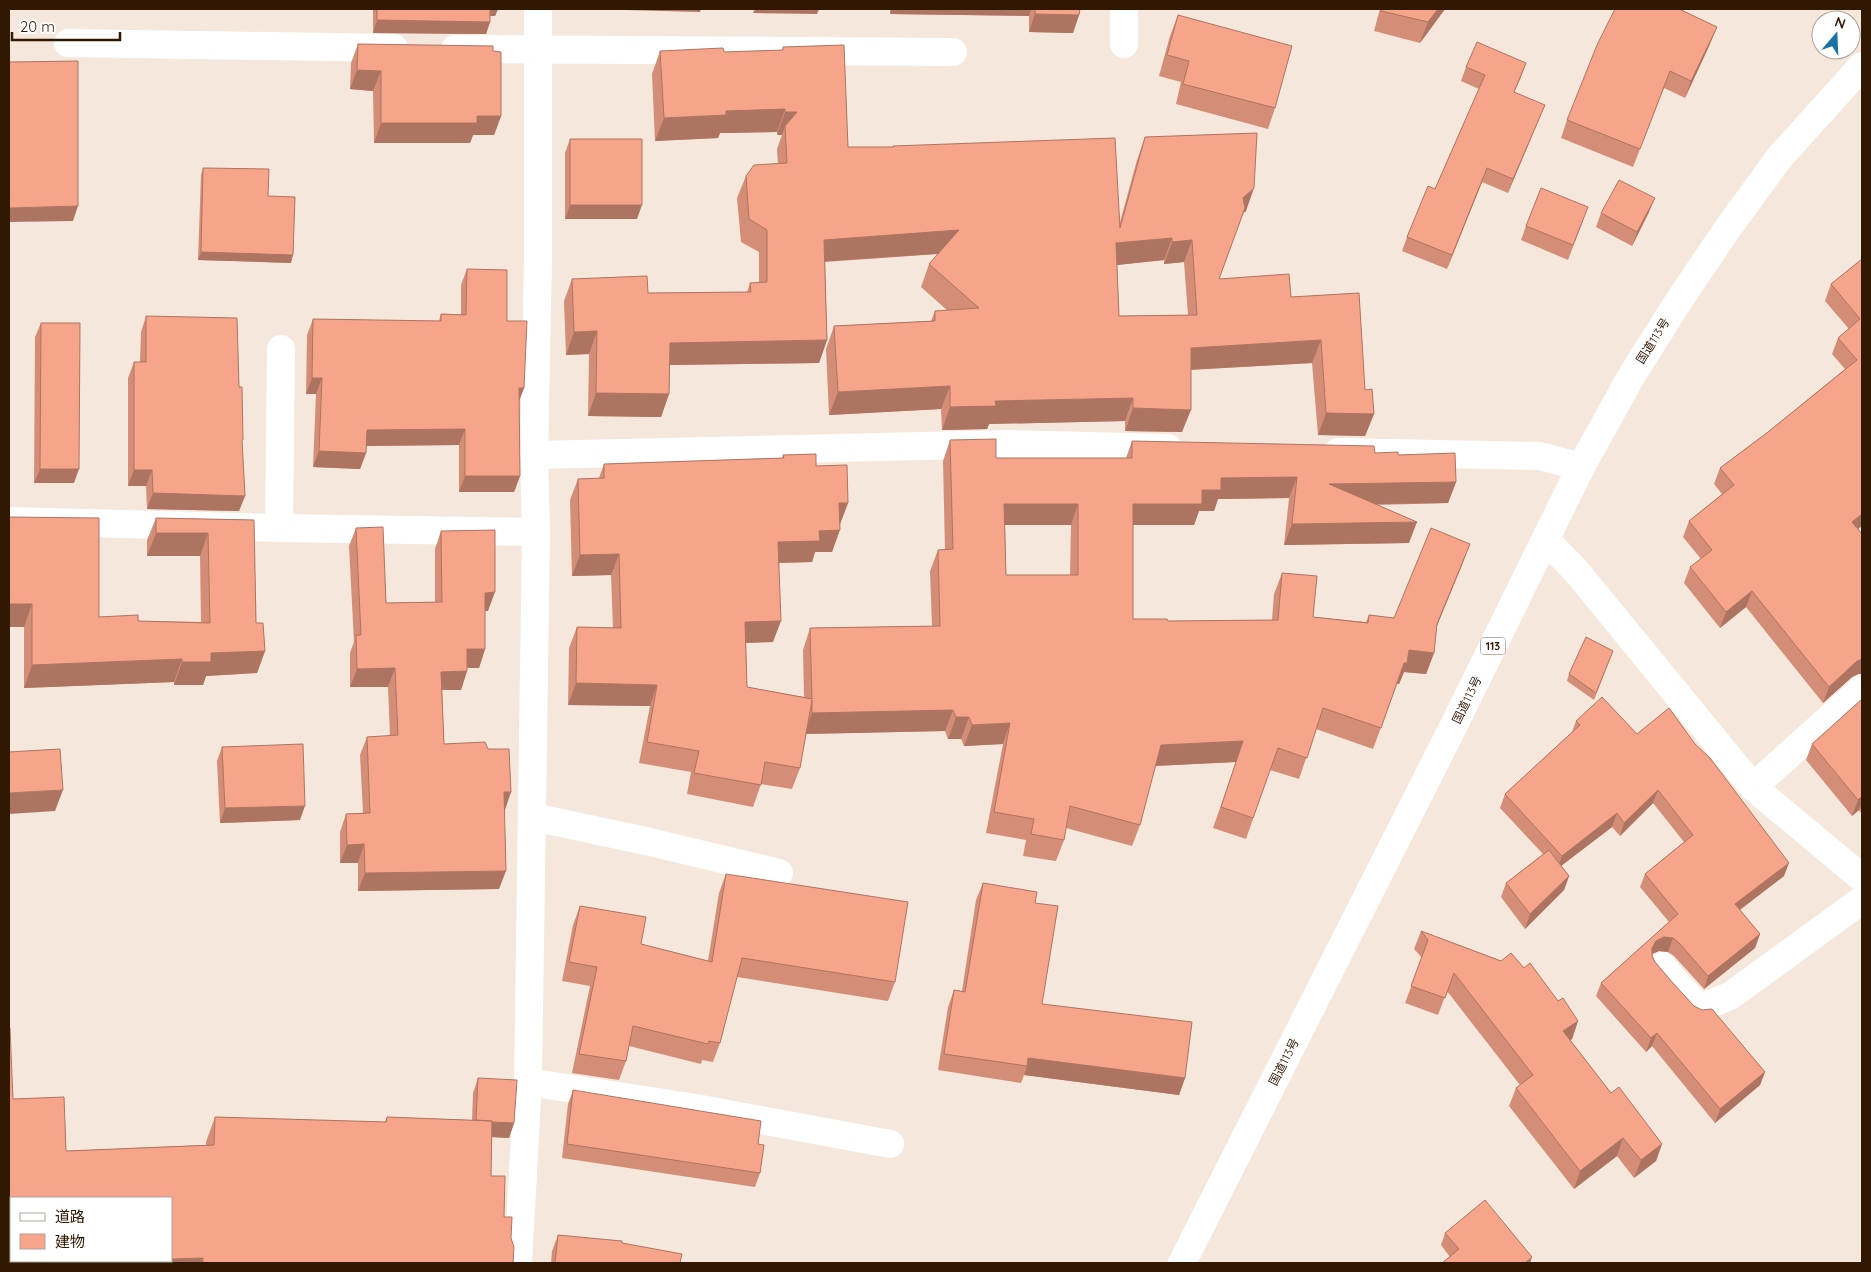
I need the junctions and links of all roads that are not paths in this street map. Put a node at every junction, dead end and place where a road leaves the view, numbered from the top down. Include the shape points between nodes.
1 (538, 9) edge
2 (1124, 9) edge
3 (68, 43) dead end
4 (1124, 44) dead end
5 (538, 51) junction
6 (953, 52) dead end
7 (1862, 66) edge
8 (281, 350) dead end
9 (1196, 448) edge
10 (1314, 451) edge
11 (534, 455) junction
12 (1581, 467) junction
13 (9, 521) edge
14 (279, 528) junction
15 (536, 532) junction
16 (1546, 540) junction
17 (1862, 689) edge
18 (1753, 787) junction
19 (533, 817) junction
20 (779, 873) dead end
21 (1862, 878) edge
22 (1862, 900) edge
23 (1662, 966) dead end
24 (528, 1082) junction
25 (890, 1144) dead end
26 (518, 1263) edge
27 (1182, 1263) edge

1 - 5 main road
2 - 4 main road
3 - 5 main road
5 - 6 main road
5 - 11 main road
7 - 12 main road, 国道113号 / 113 via 1779,158 1728,228 1632,375
8 - 14 main road
9 - 11 main road via 1009,444
10 - 12 main road via 1540,456
11 - 15 main road
12 - 16 main road, 国道113号 / 113
13 - 14 main road
14 - 15 main road
15 - 19 main road
16 - 18 main road via 1577,572
16 - 27 main road, 国道113号 / 113
17 - 18 main road
18 - 21 main road
19 - 20 main road
19 - 24 main road
22 - 23 main road via 1730,996 1700,1008
24 - 25 main road via 696,1108
24 - 26 main road

